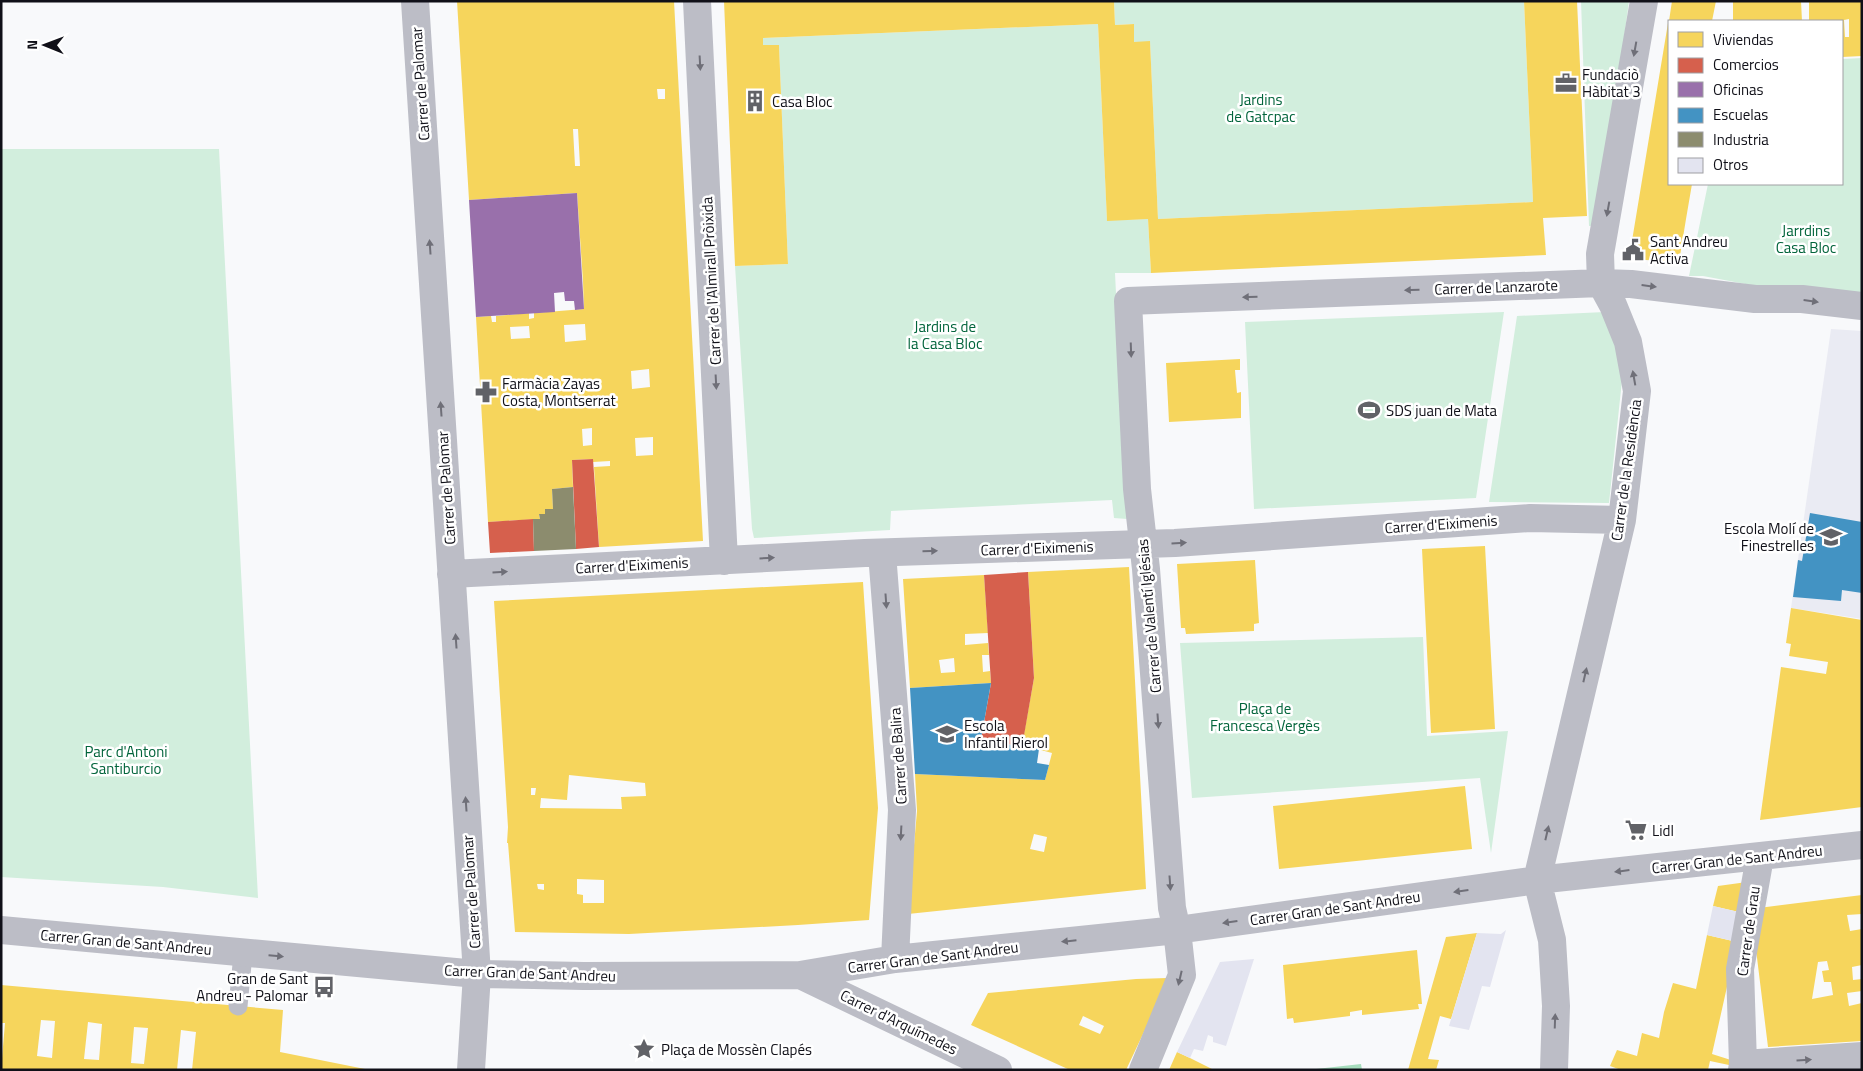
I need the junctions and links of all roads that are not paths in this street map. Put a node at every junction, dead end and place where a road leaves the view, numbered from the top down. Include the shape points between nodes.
1 (415, 1) edge
2 (697, 1) edge
3 (1644, 1) edge
4 (1601, 283) junction
5 (1128, 301) joint
6 (1862, 306) edge
7 (1622, 520) junction
8 (1142, 543) junction
9 (882, 553) junction
10 (724, 561) junction
11 (451, 574) junction
12 (1862, 845) edge
13 (1760, 857) junction
14 (1537, 880) junction
15 (1, 930) edge
16 (1177, 930) junction
17 (243, 954) junction
18 (896, 959) junction
19 (477, 974) junction
20 (800, 975) junction
21 (238, 1006) dead end
22 (1862, 1056) edge
23 (1742, 1067) edge
24 (471, 1070) edge
25 (998, 1070) edge
26 (1143, 1070) edge
27 (1554, 1070) edge

11 -> 1 street, Carrer de Palomar
2 -> 10 street, Carrer de l'Almirall Pròixida
3 -> 4 street, Carrer de la Residència via 1600,254
4 -> 5 street, Carrer de Lanzarote
4 -> 6 street, Carrer de Lanzarote
7 -> 4 street, Carrer de la Residència via 1637,392 1628,342 1614,305
5 -> 8 street, Carrer de Valentí Iglésias
8 -> 7 street, Carrer d'Eiximenis via 1530,518
14 -> 7 street, Carrer de la Residència
9 -> 8 street, Carrer d'Eiximenis
8 -> 16 street, Carrer de Valentí Iglésias via 1172,908
10 -> 9 street, Carrer d'Eiximenis
9 -> 18 street, Carrer de Balira via 902,810
11 -> 10 street, Carrer d'Eiximenis
19 -> 11 street, Carrer de Palomar
12 - 13 street, Carrer Gran de Sant Andreu
13 -> 14 street, Carrer Gran de Sant Andreu
13 - 23 street, Carrer de Grau via 1740,969
14 -> 16 street, Carrer Gran de Sant Andreu
27 -> 14 street via 1556,1006 1552,940
15 - 17 street, Carrer Gran de Sant Andreu
16 -> 18 street, Carrer Gran de Sant Andreu
16 -> 26 street, Carrer de Valentí Iglésias via 1182,975
17 -> 19 street, Carrer Gran de Sant Andreu
17 - 21 lane
18 - 20 street, Carrer Gran de Sant Andreu
19 - 20 street, Carrer Gran de Sant Andreu
19 - 24 street
20 - 25 street, Carrer d'Arquímedes
23 -> 22 street, Carrer de Grau

